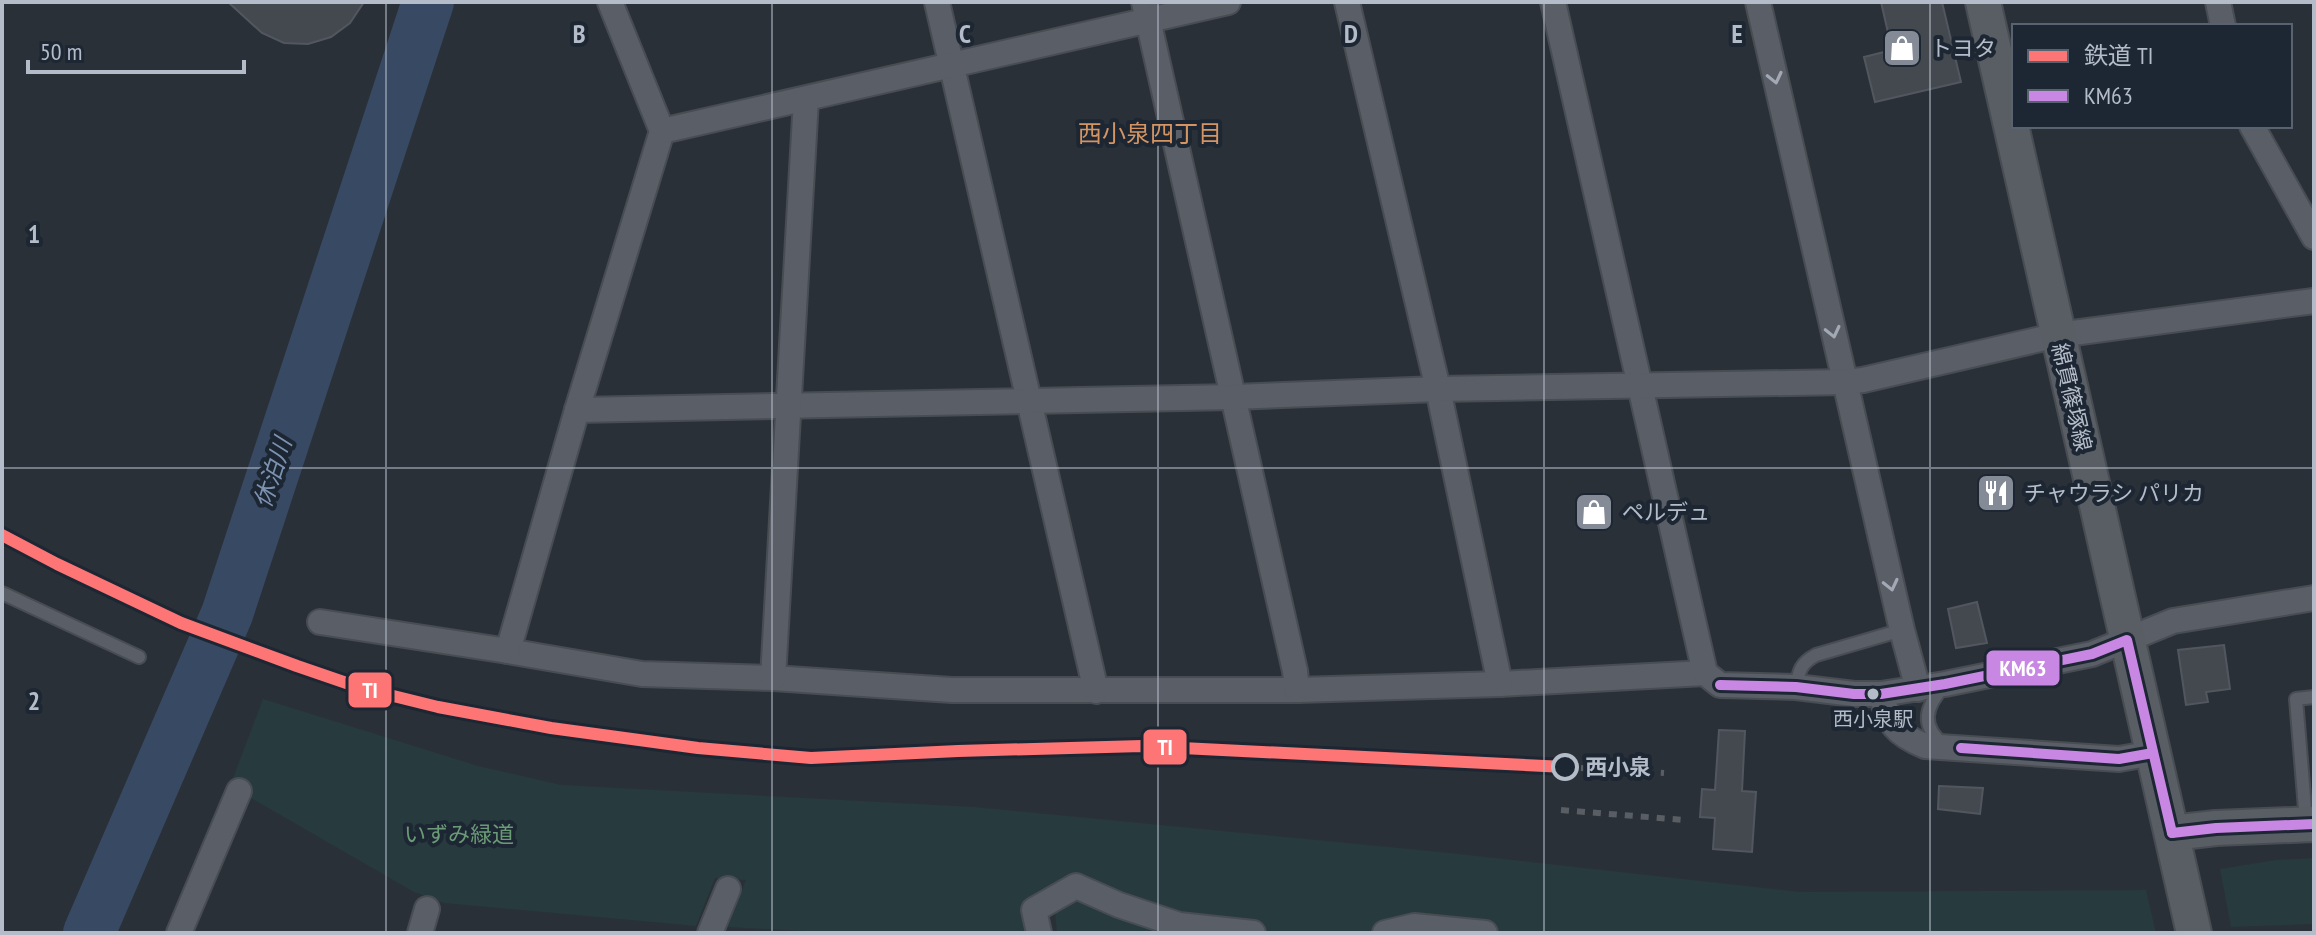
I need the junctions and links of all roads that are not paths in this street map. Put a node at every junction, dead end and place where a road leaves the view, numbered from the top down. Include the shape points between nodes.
1 (610, 2) edge
2 (937, 2) edge
3 (1228, 2) edge
4 (1347, 2) edge
5 (1553, 2) edge
6 (1758, 2) edge
7 (1983, 2) edge
8 (2218, 2) edge
9 (1146, 10) edge
10 (2223, 24) edge
11 (951, 63) junction
12 (806, 99) junction
13 (2253, 128) edge
14 (662, 131) junction
15 (2314, 237) edge
16 (2314, 301) edge
17 (2058, 335) junction
18 (1845, 382) junction
19 (1639, 386) junction
20 (1438, 389) junction
21 (1234, 397) junction
22 (1030, 401) junction
23 (789, 406) junction
24 (577, 410) junction
25 (2, 593) edge
26 (2314, 598) edge
27 (320, 622) dead end
28 (1902, 630) junction
29 (2127, 640) junction
30 (508, 651) junction
31 (139, 657) dead end
32 (1705, 673) junction
33 (773, 678) junction
34 (1500, 684) junction
35 (1945, 684) junction
36 (1796, 687) junction
37 (1918, 689) junction
38 (1297, 690) junction
39 (1096, 691) junction
40 (1881, 694) junction
41 (2314, 697) edge
42 (1946, 747) junction
43 (2153, 753) junction
44 (239, 791) dead end
45 (2310, 824) edge
46 (2172, 833) junction
47 (728, 889) dead end
48 (1036, 922) edge
49 (179, 933) edge
50 (710, 933) edge
51 (1253, 933) edge
52 (1385, 933) edge
53 (1485, 933) edge
54 (2194, 933) edge

1 - 14 street
2 - 11 street
3 - 9 street
4 - 20 street
5 - 19 street
6 -> 18 street
7 - 17 main road, 綿貫篠塚線
8 - 10 street
9 - 11 street
9 - 21 street
11 - 12 street
11 - 22 street
12 - 14 street
12 - 23 street
13 - 15 street
14 - 24 street
16 - 17 street
17 - 18 street
17 - 29 main road, 綿貫篠塚線
18 - 19 street
18 -> 28 street
19 - 20 street
19 - 32 street
20 - 21 street
20 - 34 street
21 - 22 street
21 - 38 street
22 - 23 street
22 - 39 street
23 - 24 street
23 - 33 street
24 - 30 street
25 - 31 lane
26 - 29 street via 2173,621
27 - 30 street
28 - 36 lane via 1804,661
28 - 37 street
29 - 35 street via 2092,654
29 - 43 main road, 綿貫篠塚線
30 - 33 street via 642,674
32 - 34 street
32 - 36 street via 1720,685
33 - 39 street via 952,690
34 - 38 street
35 - 37 street
35 - 42 lane via 1934,696 1928,717 1933,736
36 - 40 street
37 - 40 street
38 - 39 street
40 - 42 street via 1903,737
41 - 45 lane via 2296,699
42 - 43 street via 2119,759
43 - 46 main road, 綿貫篠塚線
44 - 49 street
45 - 46 main road
46 - 54 main road, 綿貫篠塚線
47 - 50 street
48 - 51 street via 1076,886 1179,925
52 - 53 street via 1414,926

